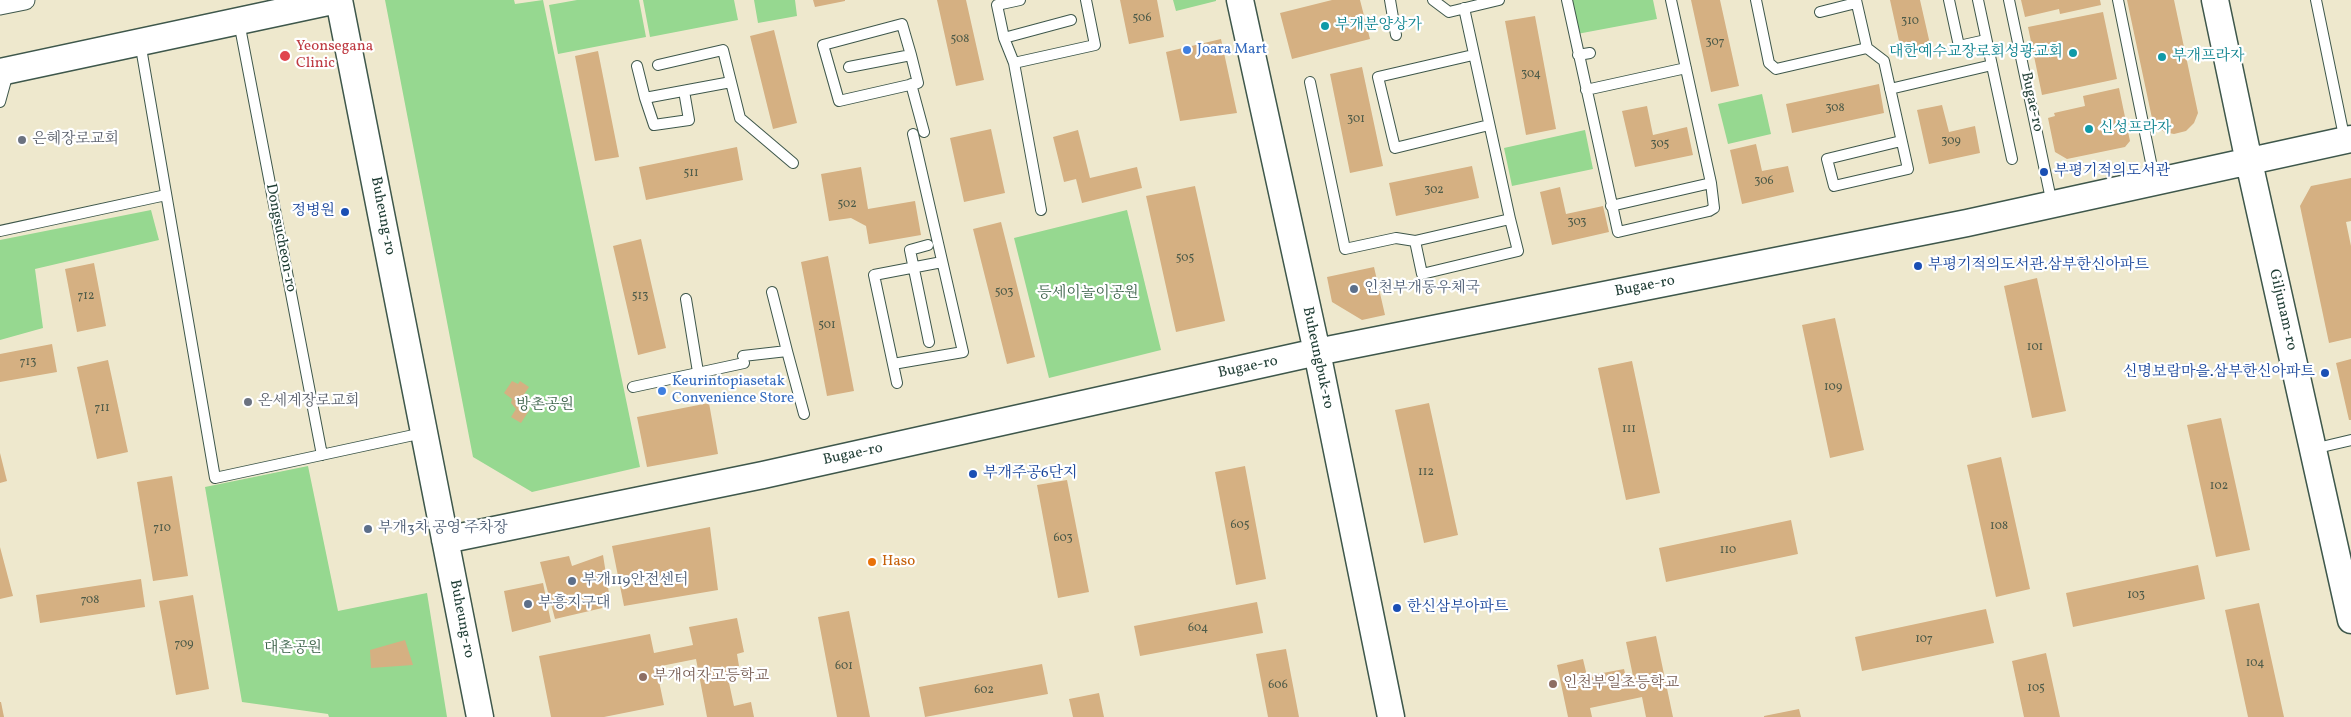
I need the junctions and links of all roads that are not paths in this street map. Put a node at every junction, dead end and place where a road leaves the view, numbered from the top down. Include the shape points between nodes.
1 (25, 0) edge
2 (338, 0) edge
3 (1020, 0) edge
4 (1086, 0) edge
5 (1240, 0) edge
6 (1390, 0) edge
7 (1433, 0) edge
8 (1499, 0) edge
9 (1567, 0) edge
10 (1671, 0) edge
11 (1756, 0) edge
12 (1949, 0) edge
13 (1978, 0) edge
14 (2009, 0) edge
15 (2118, 0) edge
16 (2215, 0) edge
17 (2316, 0) edge
18 (1856, 1) edge
19 (0, 5) edge
20 (1464, 8) junction
21 (1820, 12) dead end
22 (1071, 20) dead end
23 (239, 21) junction
24 (1396, 34) dead end
25 (1004, 38) junction
26 (1986, 40) junction
27 (140, 42) junction
28 (1867, 48) junction
29 (1590, 53) dead end
30 (911, 55) junction
31 (1473, 55) junction
32 (1578, 55) junction
33 (1014, 62) junction
34 (658, 64) dead end
35 (1992, 65) junction
36 (637, 66) dead end
37 (849, 67) dead end
38 (1686, 68) junction
39 (4, 71) edge
40 (731, 82) junction
41 (1310, 82) dead end
42 (912, 84) junction
43 (1890, 89) junction
44 (1586, 90) junction
45 (684, 91) junction
46 (645, 98) junction
47 (0, 102) edge
48 (1489, 126) junction
49 (924, 132) dead end
50 (913, 134) dead end
51 (2348, 140) edge
52 (1901, 141) junction
53 (2012, 159) dead end
54 (2249, 162) junction
55 (793, 163) dead end
56 (2155, 182) junction
57 (1711, 183) junction
58 (166, 195) junction
59 (2052, 204) junction
60 (1611, 206) junction
61 (1041, 210) dead end
62 (1510, 219) junction
63 (0, 231) edge
64 (1414, 241) junction
65 (928, 245) dead end
66 (942, 262) junction
67 (914, 268) junction
68 (772, 292) dead end
69 (686, 299) dead end
70 (929, 342) dead end
71 (787, 351) junction
72 (1317, 352) junction
73 (893, 364) junction
74 (698, 372) junction
75 (896, 383) dead end
76 (633, 387) dead end
77 (804, 414) dead end
78 (424, 432) junction
79 (2351, 440) edge
80 (2313, 449) junction
81 (322, 455) junction
82 (445, 540) junction
83 (2351, 620) edge
84 (480, 717) edge
85 (1391, 717) edge

1 - 19 street
2 - 23 street
2 - 78 street, Buheung-ro
3 - 25 lane via 997,5
4 - 33 lane via 1095,45
5 - 72 street, Buheungbuk-ro
6 - 24 lane
7 - 20 lane via 1449,12
8 - 20 lane
9 - 32 lane
10 - 38 lane
11 - 28 lane via 1769,63 1776,69
12 - 26 lane via 1959,46
13 - 26 lane
14 - 59 lane, Bugae-ro
15 - 56 lane
16 - 54 street, Giljunam-ro
17 - 51 lane, Bugae-ro
18 - 21 lane
18 - 28 lane
20 - 31 lane
22 - 25 lane
23 - 27 street
23 - 81 lane, Dongsucheon-ro
25 - 33 lane
26 - 35 lane
27 - 39 street
27 - 58 lane
28 - 43 lane via 1884,61
29 - 32 lane
30 - 37 lane
30 - 42 lane via 918,83
30 - 42 lane via 902,24 823,45 839,102
31 - 48 lane
31 - 48 lane via 1378,77 1395,148
32 - 44 lane
33 - 61 lane
34 - 40 lane via 723,50
35 - 43 lane
35 - 53 lane
36 - 46 lane
38 - 44 lane
38 - 57 lane
39 - 47 lane
40 - 45 lane
40 - 55 lane via 740,118
41 - 64 lane via 1345,249 1396,238
42 - 49 lane
43 - 52 lane
44 - 60 lane
45 - 46 lane
45 - 46 lane via 689,120 654,125
48 - 62 lane
50 - 66 lane
51 - 54 street, Bugae-ro
52 - 52 lane via 1827,159 1834,186 1908,169
54 - 56 street, Bugae-ro
54 - 80 street, Giljunam-ro
56 - 59 street, Bugae-ro
57 - 60 lane
57 - 60 lane via 1715,202 1710,211 1625,232 1618,232
58 - 63 lane
58 - 81 lane via 215,478
59 - 72 street, Bugae-ro
62 - 64 lane
62 - 64 lane via 1518,252 1422,274
65 - 67 lane via 910,250
66 - 67 lane
66 - 73 lane via 963,352
67 - 70 lane
67 - 73 lane via 874,275
68 - 71 lane
69 - 74 lane
71 - 74 lane
71 - 77 lane
72 - 82 street, Bugae-ro via 763,475
72 - 85 street, Buheungbuk-ro
73 - 75 lane
74 - 76 lane
78 - 81 lane
78 - 82 street, Buheung-ro
79 - 80 lane
80 - 83 street, Giljunam-ro
82 - 84 street, Buheung-ro

